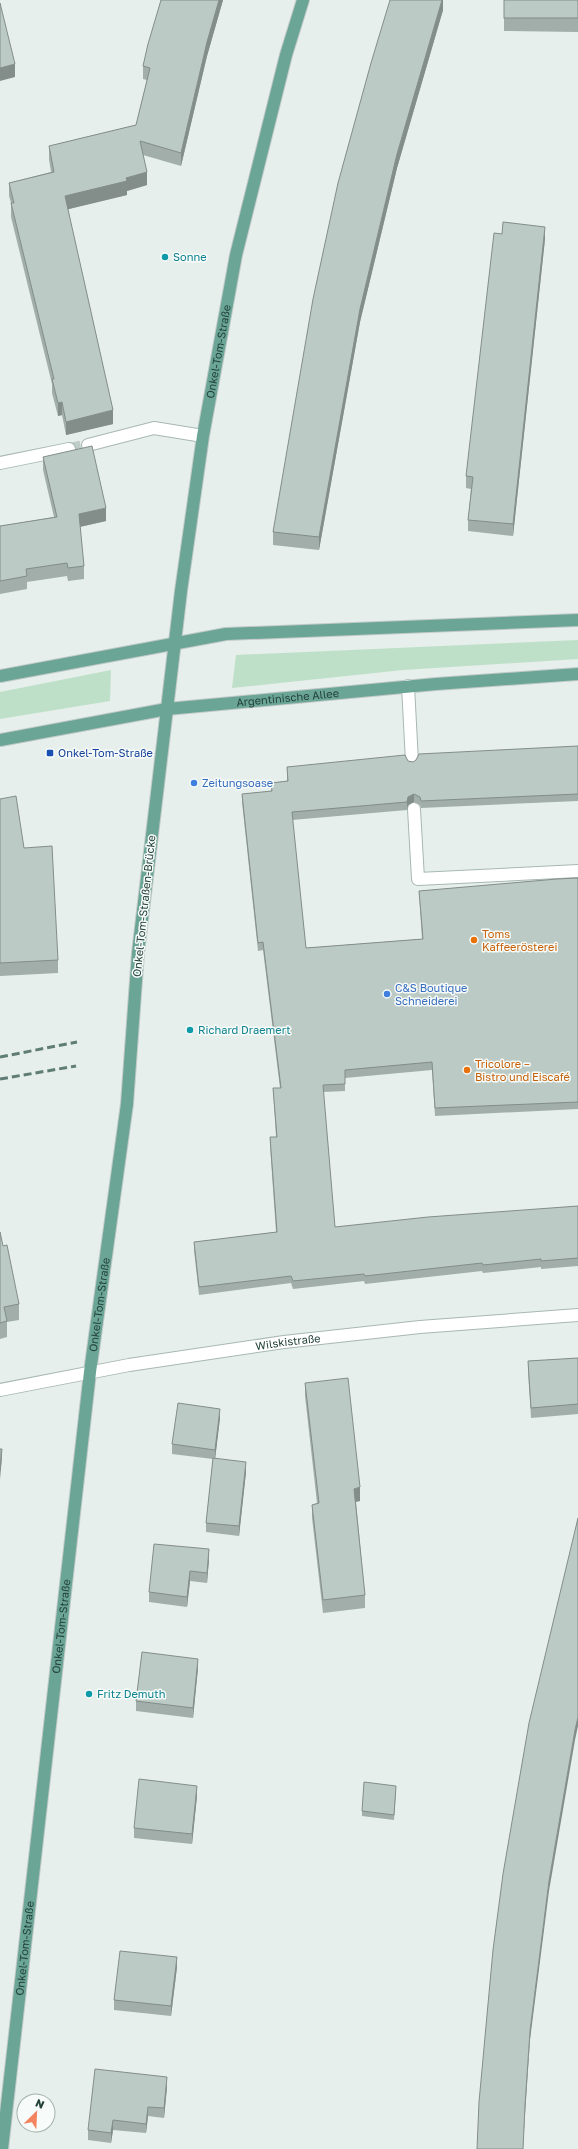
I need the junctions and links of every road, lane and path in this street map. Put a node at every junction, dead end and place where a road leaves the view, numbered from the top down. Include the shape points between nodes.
1 (303, 0) edge
2 (203, 436) junction
3 (88, 445) tunnel mouth
4 (69, 449) tunnel mouth
5 (0, 464) edge
6 (578, 620) edge
7 (175, 643) junction
8 (578, 674) edge
9 (0, 676) edge
10 (408, 686) junction
11 (167, 709) junction
12 (0, 740) edge
13 (412, 762) edge
14 (414, 809) dead end
15 (578, 870) edge
16 (127, 1104) joint
17 (578, 1315) edge
18 (90, 1372) junction
19 (0, 1390) edge
20 (2, 2149) edge

1 - 2 main road, Onkel-Tom-Straße via 286,55 236,254
2 - 3 street via 154,428
2 - 7 main road, Onkel-Tom-Straße
4 - 5 street
6 - 7 main road via 226,634
7 - 9 main road
7 - 11 main road, Onkel-Tom-Straße
8 - 10 main road, Argentinische Allee
10 - 11 main road, Argentinische Allee
10 - 13 street
11 - 12 main road, Argentinische Allee
11 - 16 main road, Onkel-Tom-Straßen-Brücke, bridge via 138,953
14 - 15 street via 418,879
16 - 18 main road, Onkel-Tom-Straße
17 - 18 street, Wilskistraße via 420,1327 284,1342
18 - 19 street, Wilskistraße
18 - 20 main road, Onkel-Tom-Straße

